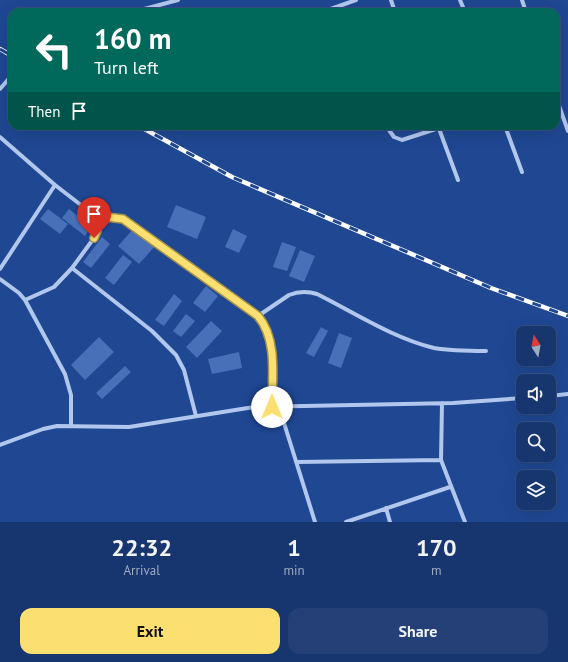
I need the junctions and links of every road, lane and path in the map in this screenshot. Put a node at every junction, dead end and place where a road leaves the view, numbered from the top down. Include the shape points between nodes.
1 (178, 0) edge
2 (356, 0) edge
3 (148, 8) edge
4 (333, 8) edge
5 (8, 80) edge
6 (0, 89) edge
7 (560, 108) edge
8 (389, 130) edge
9 (430, 130) edge
10 (439, 130) edge
11 (506, 130) edge
12 (568, 131) edge
13 (0, 137) edge
14 (522, 172) dead end
15 (458, 180) dead end
16 (55, 184) junction
17 (98, 216) junction
18 (72, 268) junction
19 (0, 269) edge
20 (0, 279) edge
21 (25, 300) junction
22 (258, 316) junction
23 (486, 351) dead end
24 (568, 394) edge
25 (556, 395) edge
26 (516, 398) edge
27 (442, 403) junction
28 (272, 407) junction
29 (279, 407) junction
30 (196, 416) junction
31 (71, 425) junction
32 (0, 445) edge
33 (440, 460) junction
34 (296, 462) junction
35 (450, 487) junction
36 (386, 508) junction
37 (315, 522) edge
38 (346, 522) edge
39 (390, 522) edge
40 (464, 522) edge

1 - 3 street
2 - 4 street
5 - 6 street
7 - 12 street
8 - 9 street via 394,137 402,140
10 - 15 street
11 - 14 street
13 - 16 street
16 - 17 street
16 - 19 street
17 - 18 street via 94,238
17 - 22 street via 116,217 134,225
18 - 21 street via 54,287
18 - 30 street via 152,331 176,355 184,370
20 - 21 street
21 - 31 street via 65,374 71,395
22 - 23 street via 289,295 307,291 423,345 449,350
22 - 28 street via 264,323 272,343
24 - 25 street
26 - 27 street
27 - 29 street
27 - 33 street
28 - 29 street
28 - 30 street via 236,409
29 - 34 street
30 - 31 street via 129,427
31 - 32 street via 42,429
33 - 34 street
33 - 35 street
34 - 37 street
35 - 36 street
35 - 40 street
36 - 38 street
36 - 39 street

